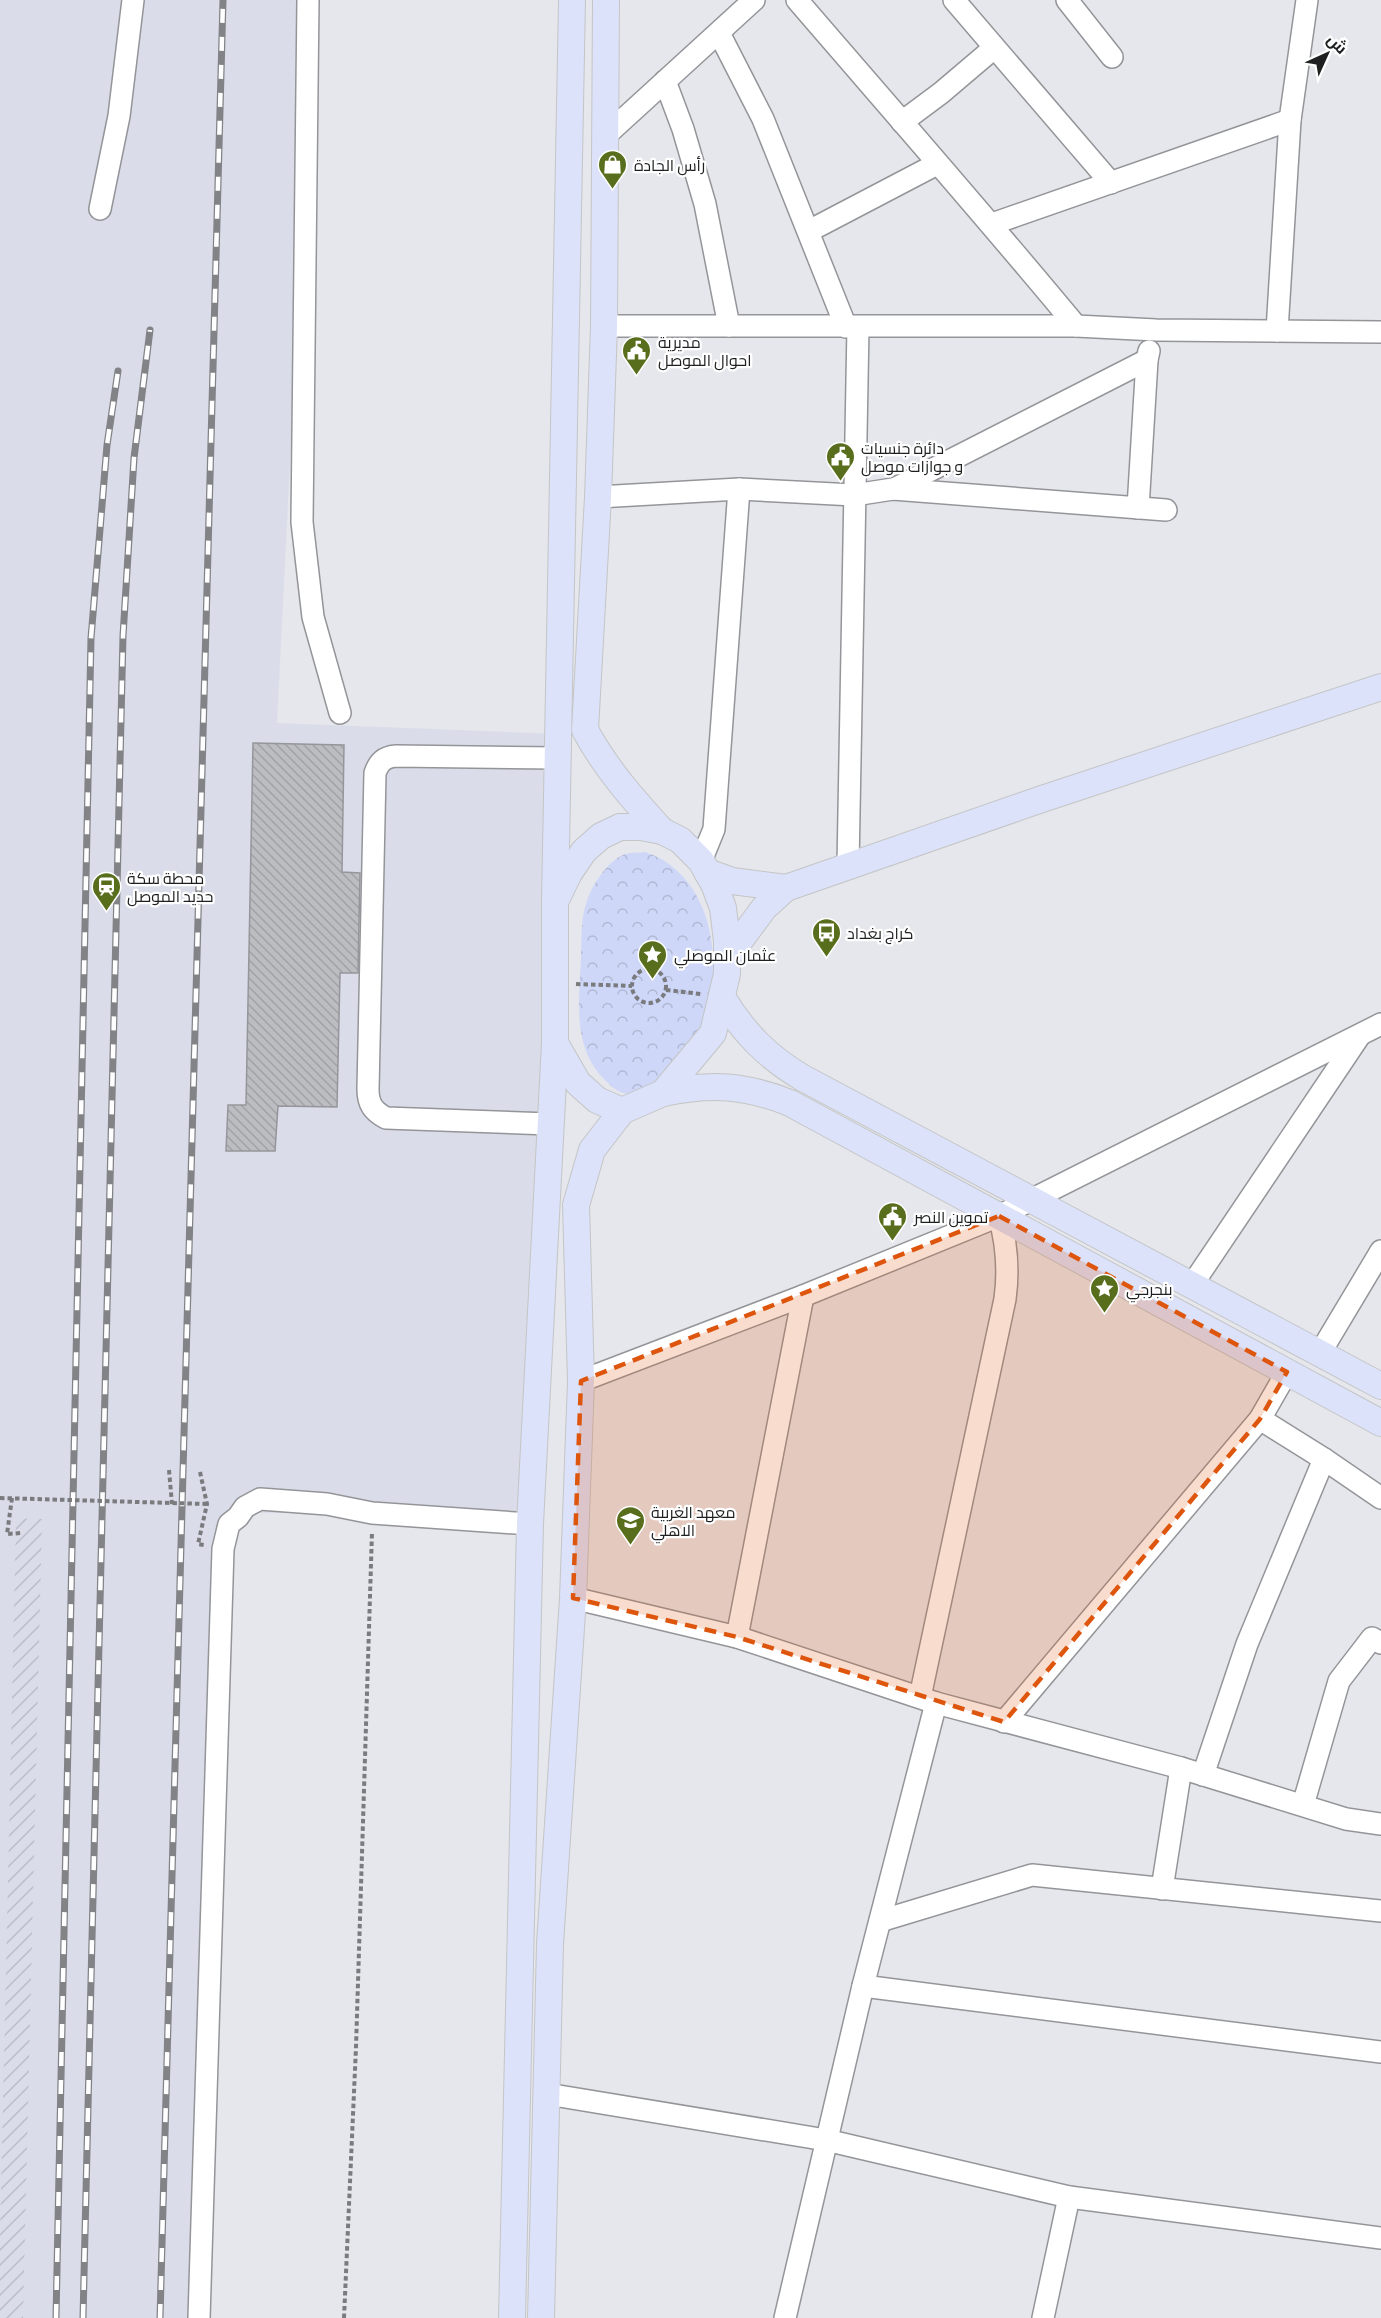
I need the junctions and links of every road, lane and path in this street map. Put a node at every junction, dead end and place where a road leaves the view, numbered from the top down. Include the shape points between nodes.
1 (132, 0) edge
2 (308, 0) edge
3 (572, 0) edge
4 (606, 0) edge
5 (754, 0) edge
6 (797, 0) edge
7 (954, 0) edge
8 (1067, 0) edge
9 (1307, 0) edge
10 (719, 33) junction
11 (994, 48) junction
12 (1112, 57) dead end
13 (665, 81) junction
14 (1290, 120) junction
15 (902, 122) junction
16 (604, 137) junction
17 (937, 164) junction
18 (1110, 183) junction
19 (100, 209) dead end
20 (992, 224) junction
21 (809, 231) junction
22 (604, 326) junction
23 (729, 326) junction
24 (1076, 326) junction
25 (852, 327) junction
26 (1156, 330) junction
27 (1277, 331) junction
28 (1381, 332) edge
29 (1147, 360) junction
30 (740, 489) junction
31 (893, 489) junction
32 (854, 495) junction
33 (598, 497) junction
34 (1138, 508) junction
35 (1166, 510) dead end
36 (1381, 687) edge
37 (340, 713) dead end
38 (558, 758) junction
39 (662, 831) junction
40 (704, 866) junction
41 (848, 866) junction
42 (786, 888) junction
43 (555, 902) junction
44 (727, 958) junction
45 (555, 983) junction
46 (632, 986) junction
47 (666, 990) junction
48 (722, 997) junction
49 (1371, 1028) edge
50 (555, 1043) junction
51 (663, 1093) junction
52 (622, 1111) junction
53 (549, 1124) junction
54 (1032, 1200) junction
55 (999, 1216) junction
56 (1381, 1251) edge
57 (1192, 1285) junction
58 (803, 1296) junction
59 (1320, 1353) junction
60 (1287, 1372) junction
61 (581, 1381) junction
62 (1381, 1386) edge
63 (1260, 1419) junction
64 (1381, 1423) edge
65 (1324, 1459) junction
66 (169, 1470) dead end
67 (200, 1472) dead end
68 (0, 1498) edge
69 (12, 1498) junction
70 (1381, 1498) edge
71 (172, 1504) junction
72 (207, 1504) junction
73 (372, 1513) junction
74 (530, 1524) junction
75 (21, 1533) dead end
76 (198, 1544) dead end
77 (573, 1598) junction
78 (737, 1637) junction
79 (1381, 1643) edge
80 (928, 1700) junction
81 (1004, 1722) junction
82 (1181, 1768) junction
83 (1203, 1775) junction
84 (1303, 1805) junction
85 (1381, 1824) edge
86 (1162, 1889) junction
87 (1381, 1911) edge
88 (880, 1921) junction
89 (863, 1986) junction
90 (1381, 2052) edge
91 (547, 2094) junction
92 (826, 2140) junction
93 (1069, 2197) junction
94 (1381, 2238) edge
95 (199, 2318) edge
96 (344, 2318) edge
97 (512, 2318) edge
98 (541, 2318) edge
99 (785, 2318) edge
100 (1043, 2318) edge

1 - 19 street via 119,116
2 - 37 street via 302,522 313,618
3 - 38 main road
4 - 16 main road
5 - 10 street
6 - 15 street
7 - 11 street
8 - 12 street
9 - 14 street
10 - 13 street
10 - 21 street via 762,119
11 - 15 street
11 - 18 street
13 - 16 street
13 - 23 street via 705,204
14 - 18 street
14 - 27 street
15 - 17 street
16 - 22 main road
17 - 20 street
17 - 21 street
18 - 20 street
20 - 24 street
21 - 25 street
22 - 23 street
22 - 33 main road
23 - 25 street
24 - 25 street
24 - 26 street
25 - 32 street
26 - 27 street
26 - 29 street
27 - 28 street
29 - 31 street
29 - 34 street
30 - 32 street
30 - 33 street
30 - 40 street via 714,829
31 - 32 street
31 - 34 street
32 - 41 street
33 - 39 main road via 585,730 620,785
34 - 35 street
36 - 41 main road
38 - 43 main road
38 - 53 street via 396,756 382,760 375,773 368,1098 372,1107 386,1118
39 - 40 main road via 680,840
39 - 43 main road via 620,827 601,836 584,851
40 - 42 main road via 732,881
40 - 44 main road via 723,908
41 - 42 main road
42 - 44 main road via 764,908
43 - 45 main road
44 - 48 main road
45 - 46 path
45 - 50 main road
46 - 47 path via 636,997 645,1003 656,1002
46 - 47 path via 636,975 652,970 661,975
47 - 48 path
48 - 51 main road via 713,1033
48 - 54 main road via 748,1035 783,1066
49 - 54 street
49 - 57 street
50 - 52 main road via 578,1083 597,1100
50 - 53 main road
51 - 52 main road
51 - 55 main road via 714,1086 766,1094 790,1103
52 - 61 main road via 592,1150 576,1205
53 - 74 main road
54 - 55 street
54 - 57 main road
55 - 58 street
55 - 60 main road
55 - 80 street via 1007,1253 1005,1299
56 - 59 street
57 - 59 main road
58 - 61 street
58 - 78 street
59 - 62 main road
60 - 63 street
60 - 64 main road
61 - 77 main road
63 - 65 street
63 - 81 street
65 - 70 street
65 - 83 street via 1247,1644
66 - 71 path
67 - 72 path
68 - 69 path, bridge
69 - 71 path, bridge
69 - 75 path via 7,1534
71 - 72 path, bridge
72 - 76 path
73 - 74 street
73 - 95 street via 260,1499 245,1507 230,1524 223,1549
73 - 96 path
74 - 97 main road
77 - 78 street
77 - 91 main road via 550,1944
78 - 80 street
79 - 84 street via 1372,1638 1340,1682
80 - 81 street
80 - 88 street
81 - 82 street
82 - 83 street
82 - 86 street
83 - 84 street
84 - 85 street via 1346,1819
86 - 87 street
86 - 88 street via 1032,1875
88 - 89 street
89 - 90 street
89 - 92 street
91 - 92 street
91 - 98 main road
92 - 93 street
92 - 99 street
93 - 94 street
93 - 100 street

